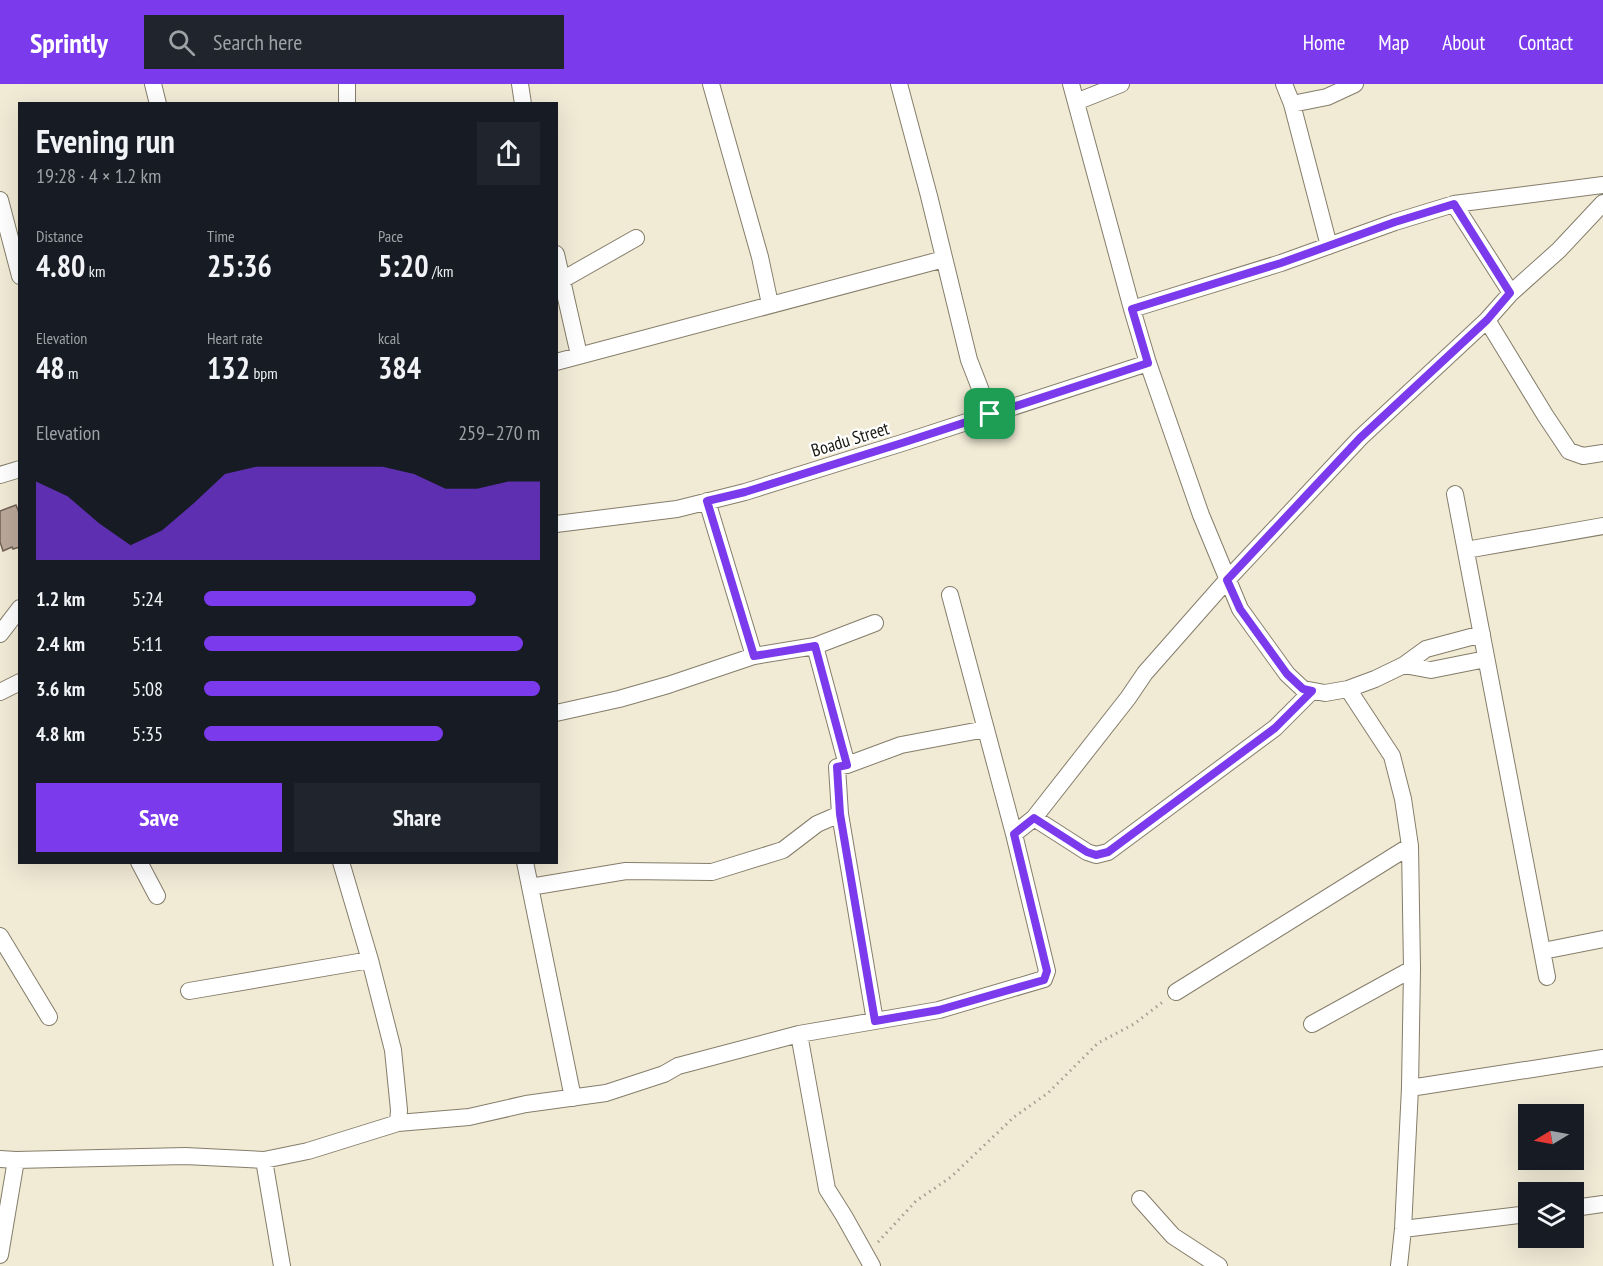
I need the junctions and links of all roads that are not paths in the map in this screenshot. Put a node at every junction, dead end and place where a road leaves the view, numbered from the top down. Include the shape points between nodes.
1 (153, 84) edge
2 (347, 84) edge
3 (520, 84) edge
4 (711, 84) edge
5 (899, 84) edge
6 (1071, 84) edge
7 (1121, 84) edge
8 (1284, 84) edge
9 (1355, 84) edge
10 (158, 102) edge
11 (347, 102) edge
12 (523, 102) edge
13 (1076, 102) junction
14 (1292, 104) junction
15 (1603, 185) edge
16 (0, 200) edge
17 (1603, 203) edge
18 (1454, 204) junction
19 (636, 238) dead end
20 (1329, 246) junction
21 (944, 259) junction
22 (558, 263) edge
23 (18, 268) edge
24 (562, 280) junction
25 (1510, 293) junction
26 (770, 304) junction
27 (1132, 309) junction
28 (1487, 320) junction
29 (579, 356) junction
30 (558, 361) edge
31 (1148, 363) junction
32 (990, 414) junction
33 (1603, 453) edge
34 (18, 470) edge
35 (0, 475) edge
36 (1455, 494) dead end
37 (707, 501) junction
38 (558, 524) edge
39 (1603, 529) edge
40 (1466, 550) junction
41 (1227, 580) junction
42 (950, 595) dead end
43 (18, 611) edge
44 (875, 623) dead end
45 (0, 634) edge
46 (1482, 634) junction
47 (815, 646) junction
48 (754, 656) junction
49 (1486, 659) junction
50 (1404, 665) junction
51 (18, 683) edge
52 (1348, 689) junction
53 (1312, 691) junction
54 (0, 692) edge
55 (558, 713) edge
56 (986, 729) junction
57 (847, 765) junction
58 (840, 814) junction
59 (1034, 818) junction
60 (1014, 834) junction
61 (1410, 846) junction
62 (141, 864) edge
63 (342, 864) edge
64 (525, 864) edge
65 (530, 887) junction
66 (157, 896) dead end
67 (0, 936) edge
68 (1603, 939) edge
69 (1542, 951) junction
70 (6, 959) edge
71 (370, 960) junction
72 (1412, 969) junction
73 (1547, 977) dead end
74 (189, 991) dead end
75 (1176, 992) road end
76 (50, 1017) dead end
77 (875, 1021) junction
78 (1312, 1024) dead end
79 (800, 1034) junction
80 (1603, 1058) edge
81 (1410, 1088) junction
82 (573, 1098) junction
83 (398, 1123) junction
84 (8, 1160) edge
85 (264, 1160) junction
86 (1140, 1199) dead end
87 (1603, 1204) edge
88 (1584, 1207) edge
89 (1518, 1215) edge
90 (1403, 1229) junction
91 (0, 1255) edge
92 (869, 1265) edge
93 (282, 1266) edge
94 (1219, 1266) edge
95 (1399, 1266) edge

1 - 10 street
2 - 11 street
3 - 12 street
4 - 26 street
5 - 21 street
6 - 13 street
7 - 13 street
8 - 14 street
9 - 14 street via 1327,97
13 - 27 street
14 - 20 street
15 - 18 street
16 - 23 street
17 - 25 street via 1559,250
18 - 20 street
18 - 25 street
19 - 24 street
20 - 27 street
21 - 26 street
21 - 32 street via 969,360
22 - 24 street
24 - 29 street
25 - 28 street
26 - 29 street
27 - 31 street
28 - 33 street via 1569,451 1583,456
28 - 41 street via 1360,438
29 - 30 street
31 - 32 street, Boadu Street
31 - 41 street
32 - 37 street, Boadu Street
34 - 35 street
36 - 40 street
37 - 38 street, Boadu Street via 677,509
37 - 48 street
39 - 40 street
40 - 46 street
41 - 53 street via 1240,609 1287,674 1303,689
41 - 59 street via 1145,673
42 - 56 street
43 - 45 street
44 - 47 street
46 - 49 street
46 - 50 street via 1426,648
47 - 48 street
47 - 57 street
48 - 55 street via 668,685
49 - 50 street via 1431,670
49 - 69 street
50 - 52 street
51 - 54 street
52 - 53 street
52 - 61 street via 1392,756
53 - 59 street via 1275,728 1108,852 1087,852
56 - 57 street via 901,745
56 - 60 street
57 - 58 street via 837,767
58 - 65 street via 817,824 783,850 712,872 626,871
58 - 77 street
59 - 60 street
60 - 77 street via 1047,971 1044,980 939,1010
61 - 72 street
61 - 75 street
62 - 66 street
63 - 71 street
64 - 65 street
65 - 82 street
67 - 70 street
68 - 69 street
69 - 73 street
70 - 76 street
71 - 74 street
71 - 83 street via 393,1050
72 - 78 street
72 - 81 street
77 - 79 street
79 - 82 street via 678,1066 606,1093
79 - 92 street via 827,1189
80 - 81 street
81 - 90 street
82 - 83 street via 469,1117
83 - 85 street via 308,1151
84 - 85 street via 185,1156
84 - 91 street
85 - 93 street
86 - 94 street via 1173,1236
87 - 88 street
89 - 90 street
90 - 95 street

